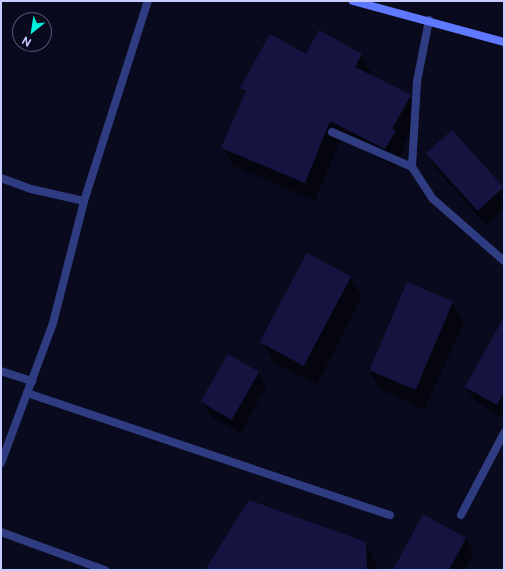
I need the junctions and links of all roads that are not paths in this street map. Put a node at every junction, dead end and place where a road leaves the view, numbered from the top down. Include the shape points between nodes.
1 (148, 1) edge
2 (353, 1) edge
3 (429, 20) junction
4 (504, 42) edge
5 (332, 132) dead end
6 (412, 167) junction
7 (1, 178) edge
8 (84, 200) junction
9 (504, 261) edge
10 (1, 371) edge
11 (32, 381) junction
12 (27, 393) junction
13 (504, 433) edge
14 (1, 463) edge
15 (461, 515) dead end
16 (390, 516) dead end
17 (1, 532) edge
18 (105, 570) edge

1 - 8 street
2 - 3 main road
3 - 4 main road
3 - 6 street via 417,82
5 - 6 street
6 - 9 street via 433,199
7 - 8 street via 31,189
8 - 11 street via 53,323
10 - 11 street
11 - 12 street
12 - 14 street
12 - 16 street
13 - 15 street
17 - 18 street

